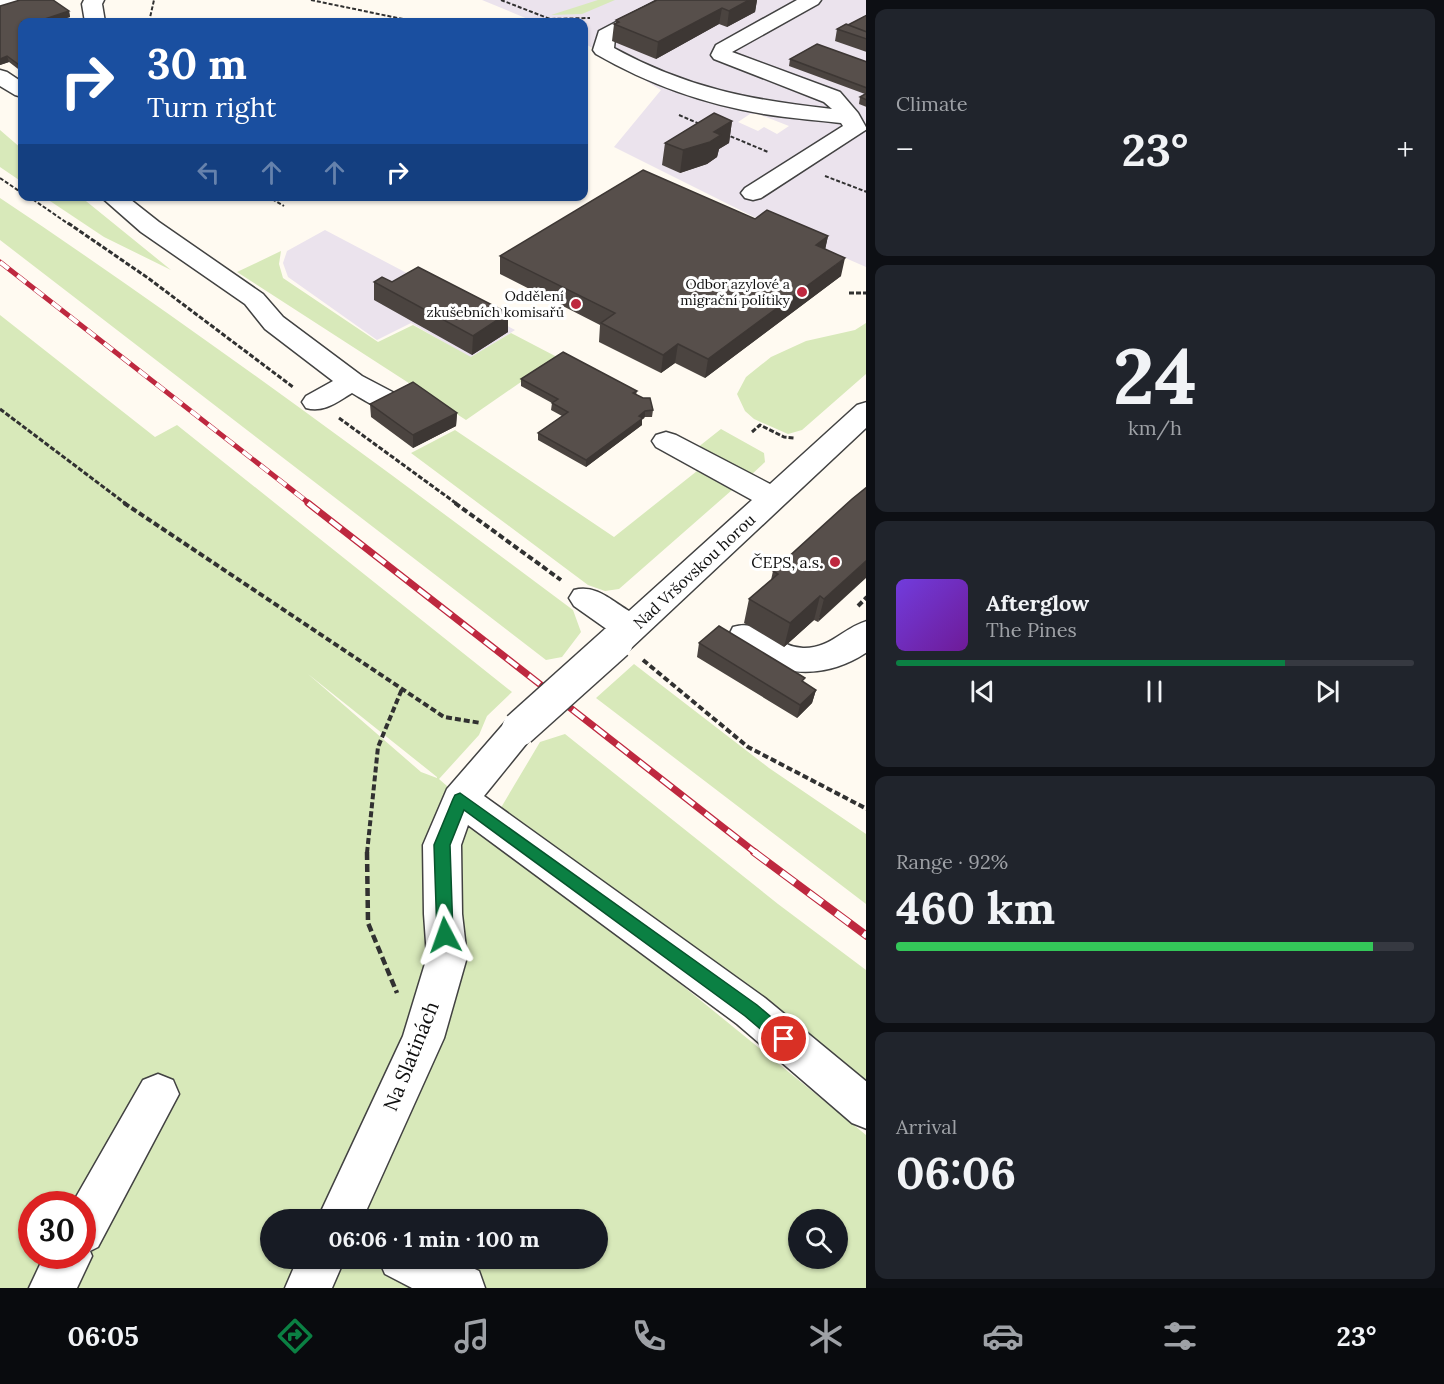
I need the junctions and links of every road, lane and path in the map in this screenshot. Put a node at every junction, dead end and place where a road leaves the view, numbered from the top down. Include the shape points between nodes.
1 (15, 0) edge
2 (94, 0) edge
3 (154, 0) edge
4 (310, 0) edge
5 (501, 0) edge
6 (674, 0) edge
7 (811, 0) edge
8 (0, 4) edge
9 (595, 16) dead end
10 (94, 18) edge
11 (150, 18) edge
12 (398, 18) edge
13 (547, 18) edge
14 (584, 18) edge
15 (0, 76) edge
16 (18, 89) edge
17 (680, 115) dead end
18 (856, 119) edge
19 (711, 129) edge
20 (722, 133) edge
21 (798, 164) junction
22 (0, 178) edge
23 (18, 190) edge
24 (866, 192) edge
25 (753, 193) dead end
26 (117, 201) edge
27 (276, 201) edge
28 (284, 206) dead end
29 (849, 293) dead end
30 (866, 293) edge
31 (352, 382) junction
32 (316, 402) dead end
33 (392, 403) edge
34 (0, 409) edge
35 (866, 412) edge
36 (752, 432) dead end
37 (801, 437) dead end
38 (666, 441) dead end
39 (772, 498) junction
40 (585, 598) dead end
41 (623, 635) junction
42 (745, 635) dead end
43 (865, 636) edge
44 (402, 689) junction
45 (519, 729) junction
46 (460, 799) junction
47 (866, 808) edge
48 (423, 1038) junction
49 (158, 1094) dead end
50 (866, 1108) edge
51 (96, 1206) edge
52 (344, 1209) edge
53 (62, 1269) edge
54 (317, 1269) edge
55 (424, 1269) edge
56 (52, 1288) edge
57 (308, 1288) edge
58 (462, 1288) edge

1 - 8 street
2 - 10 street
3 - 11 path
4 - 12 path
5 - 13 path
6 - 18 street via 606,35 603,50 654,76 750,106
7 - 18 street via 723,49 721,55 832,97
9 - 14 path
15 - 16 street
17 - 19 path
18 - 21 street via 856,128
20 - 21 path
21 - 24 path
21 - 25 street
22 - 23 path
26 - 31 street via 254,299 274,323
27 - 28 path
29 - 30 path
31 - 32 street
31 - 33 street
34 - 44 path via 137,513
35 - 39 street, Nad Vršovskou horou
36 - 37 path via 760,425 784,437
38 - 39 street
39 - 41 street, Nad Vršovskou horou
40 - 41 street
41 - 45 street, Nad Vršovskou horou, bridge
41 - 47 path via 635,653 748,747
42 - 43 street via 778,655 821,660
44 - 45 path via 444,717
44 - 48 path via 378,747 367,849 368,923 407,1016
45 - 46 street, Na Slatinách
46 - 48 street, Na Slatinách via 442,845 442,914 447,957
46 - 50 street via 751,1011
48 - 52 street, Na Slatinách
49 - 51 street
53 - 56 street
54 - 57 street
55 - 58 street

